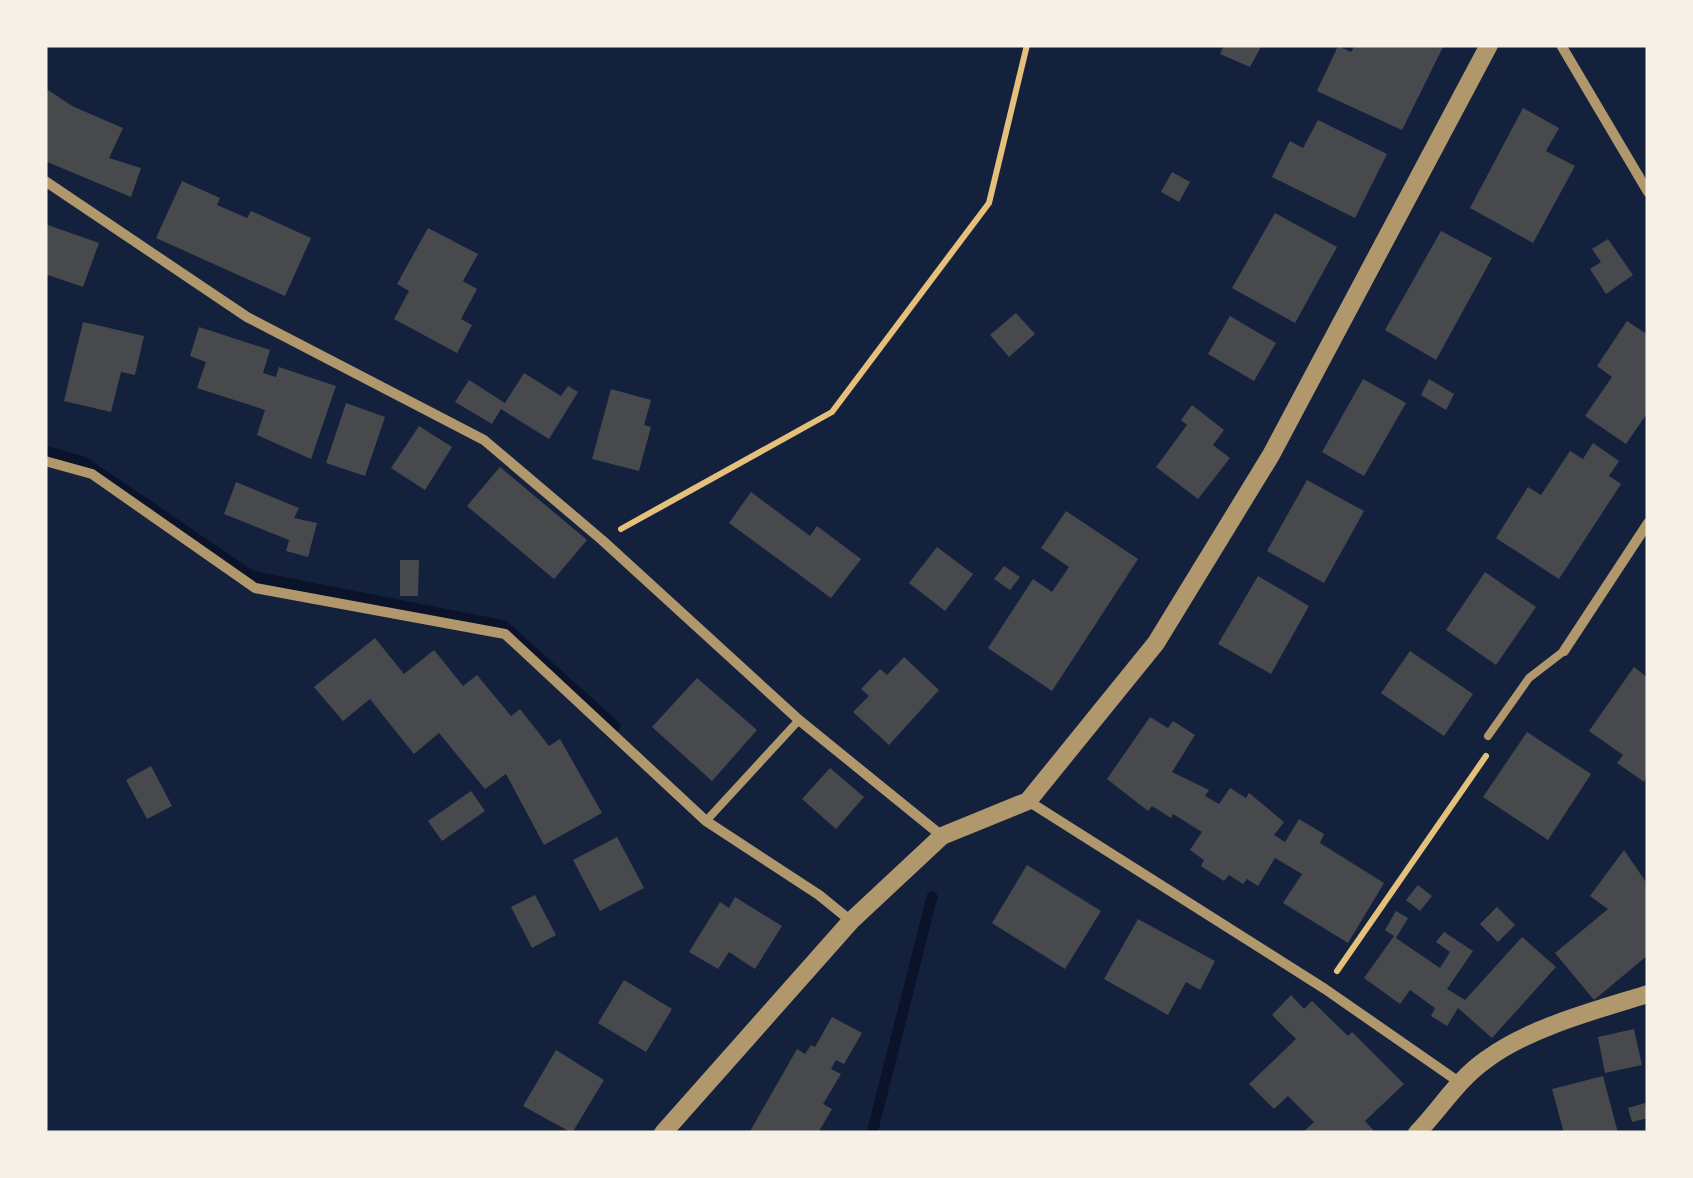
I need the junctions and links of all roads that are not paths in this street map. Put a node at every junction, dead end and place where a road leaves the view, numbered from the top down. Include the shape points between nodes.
1 (1489, 45) edge
2 (1562, 45) edge
3 (45, 181) edge
4 (1648, 192) edge
5 (45, 462) edge
6 (1648, 523) edge
7 (1564, 652) joint
8 (800, 720) junction
9 (1488, 736) road end
10 (1028, 802) junction
11 (706, 820) junction
12 (942, 836) junction
13 (851, 921) junction
14 (1648, 994) edge
15 (1459, 1082) junction
16 (663, 1133) edge
17 (1417, 1133) edge

1 - 10 street via 1271,455 1156,643
2 - 4 street
3 - 8 street via 248,317 484,440
5 - 11 street via 92,474 256,588 505,634
6 - 7 street
7 - 9 lane via 1529,678
8 - 11 lane
8 - 12 street
10 - 12 street
10 - 15 street via 1325,988
11 - 13 street
12 - 13 street
13 - 16 street
14 - 15 street via 1519,1042
15 - 17 street

